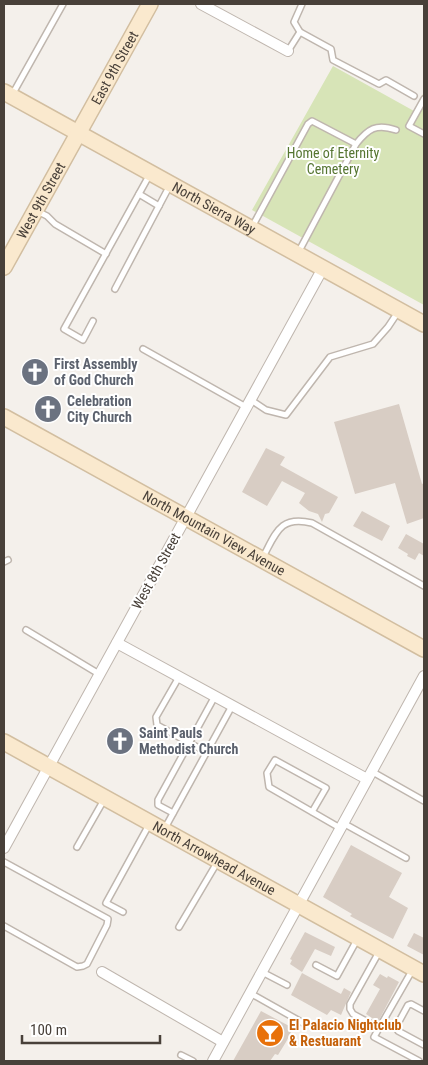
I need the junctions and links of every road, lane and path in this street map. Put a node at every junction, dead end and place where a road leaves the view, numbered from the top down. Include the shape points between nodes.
1 (63, 4) edge
2 (150, 4) edge
3 (201, 4) edge
4 (302, 4) edge
5 (300, 32) junction
6 (288, 51) joint
7 (8, 94) edge
8 (414, 96) dead end
9 (424, 99) edge
10 (396, 130) dead end
11 (78, 133) junction
12 (424, 134) edge
13 (356, 144) junction
14 (151, 173) junction
15 (171, 184) junction
16 (139, 194) junction
17 (159, 206) junction
18 (35, 210) junction
19 (251, 229) junction
20 (8, 250) edge
21 (106, 254) junction
22 (297, 254) junction
23 (4, 267) edge
24 (323, 268) junction
25 (115, 289) dead end
26 (399, 310) junction
27 (93, 321) dead end
28 (424, 324) edge
29 (142, 350) dead end
30 (248, 403) junction
31 (4, 417) edge
32 (186, 517) junction
33 (262, 559) junction
34 (424, 586) edge
35 (26, 630) dead end
36 (117, 643) junction
37 (424, 649) edge
38 (100, 674) junction
39 (424, 676) edge
40 (179, 677) junction
41 (215, 696) junction
42 (232, 706) junction
43 (4, 742) edge
44 (189, 743) junction
45 (206, 752) junction
46 (49, 767) junction
47 (369, 775) junction
48 (105, 798) junction
49 (424, 801) edge
50 (312, 812) junction
51 (173, 813) junction
52 (341, 826) junction
53 (157, 827) junction
54 (77, 846) dead end
55 (4, 847) edge
56 (406, 858) dead end
57 (218, 860) junction
58 (4, 862) edge
59 (298, 905) junction
60 (123, 912) dead end
61 (4, 926) edge
62 (180, 927) dead end
63 (358, 937) junction
64 (380, 950) junction
65 (316, 965) dead end
66 (419, 971) edge
67 (102, 972) dead end
68 (261, 972) junction
69 (287, 985) dead end
70 (250, 993) junction
71 (424, 1011) edge
72 (305, 1024) dead end
73 (379, 1028) junction
74 (223, 1042) junction
75 (424, 1045) edge
76 (180, 1055) dead end
77 (193, 1061) edge
78 (213, 1061) edge
79 (420, 1061) edge

1 - 7 lane
2 - 11 street, East 9th Street
3 - 6 street
4 - 5 lane via 294,22
5 - 6 lane
5 - 8 lane via 331,49 333,60 379,84 386,80
7 - 11 street, North Sierra Way
9 - 12 lane via 409,126
10 - 13 lane via 380,126 371,129
11 - 14 street, North Sierra Way
11 - 18 street, West 9th Street
13 - 19 lane via 312,121 308,124
13 - 22 lane
14 - 15 street, North Sierra Way
14 - 16 lane
15 - 17 lane
15 - 19 street, North Sierra Way
16 - 17 lane
16 - 21 lane
17 - 25 lane
18 - 20 street, West 9th Street
18 - 21 lane
19 - 22 street, North Sierra Way
20 - 23 street, West 9th Street
21 - 27 lane via 64,329 83,340
22 - 24 street, North Sierra Way
24 - 26 street, North Sierra Way
24 - 30 street, West 8th Street
26 - 28 street, North Sierra Way
26 - 30 lane via 372,344 330,357 286,415
29 - 30 lane
30 - 32 street, West 8th Street
31 - 32 street, North Mountain View Avenue
32 - 33 street, North Mountain View Avenue
32 - 36 street, West 8th Street
33 - 34 lane via 283,525 301,520 312,523
33 - 37 street, North Mountain View Avenue
35 - 38 lane
36 - 38 street, West 8th Street
36 - 40 street
38 - 46 street, West 8th Street
39 - 47 street
40 - 41 street
40 - 44 lane via 156,717 157,726
41 - 42 street
41 - 44 lane
42 - 45 lane
42 - 47 street
43 - 46 street, North Arrowhead Avenue
44 - 45 lane
44 - 51 lane via 158,800 158,805
45 - 51 lane
46 - 48 street, North Arrowhead Avenue
46 - 55 street, West 8th Street
47 - 49 lane
47 - 52 street
48 - 53 street, North Arrowhead Avenue
48 - 54 lane
50 - 50 lane via 269,788 267,773 275,760 326,788
50 - 52 lane
51 - 53 lane
52 - 56 lane
52 - 59 street
53 - 57 street, North Arrowhead Avenue
53 - 60 lane via 106,903
57 - 59 street, North Arrowhead Avenue
57 - 62 lane
58 - 61 lane via 108,919 87,964 77,967
59 - 63 street, North Arrowhead Avenue
59 - 68 street
63 - 64 street, North Arrowhead Avenue
63 - 65 lane via 337,976
64 - 66 street, North Arrowhead Avenue
64 - 73 lane via 350,1004 353,1014
66 - 73 lane
67 - 74 street
68 - 69 lane
68 - 70 street
70 - 72 lane
70 - 74 street
71 - 75 lane via 408,1005 396,1027
73 - 79 lane via 374,1037
74 - 78 street
76 - 77 lane

